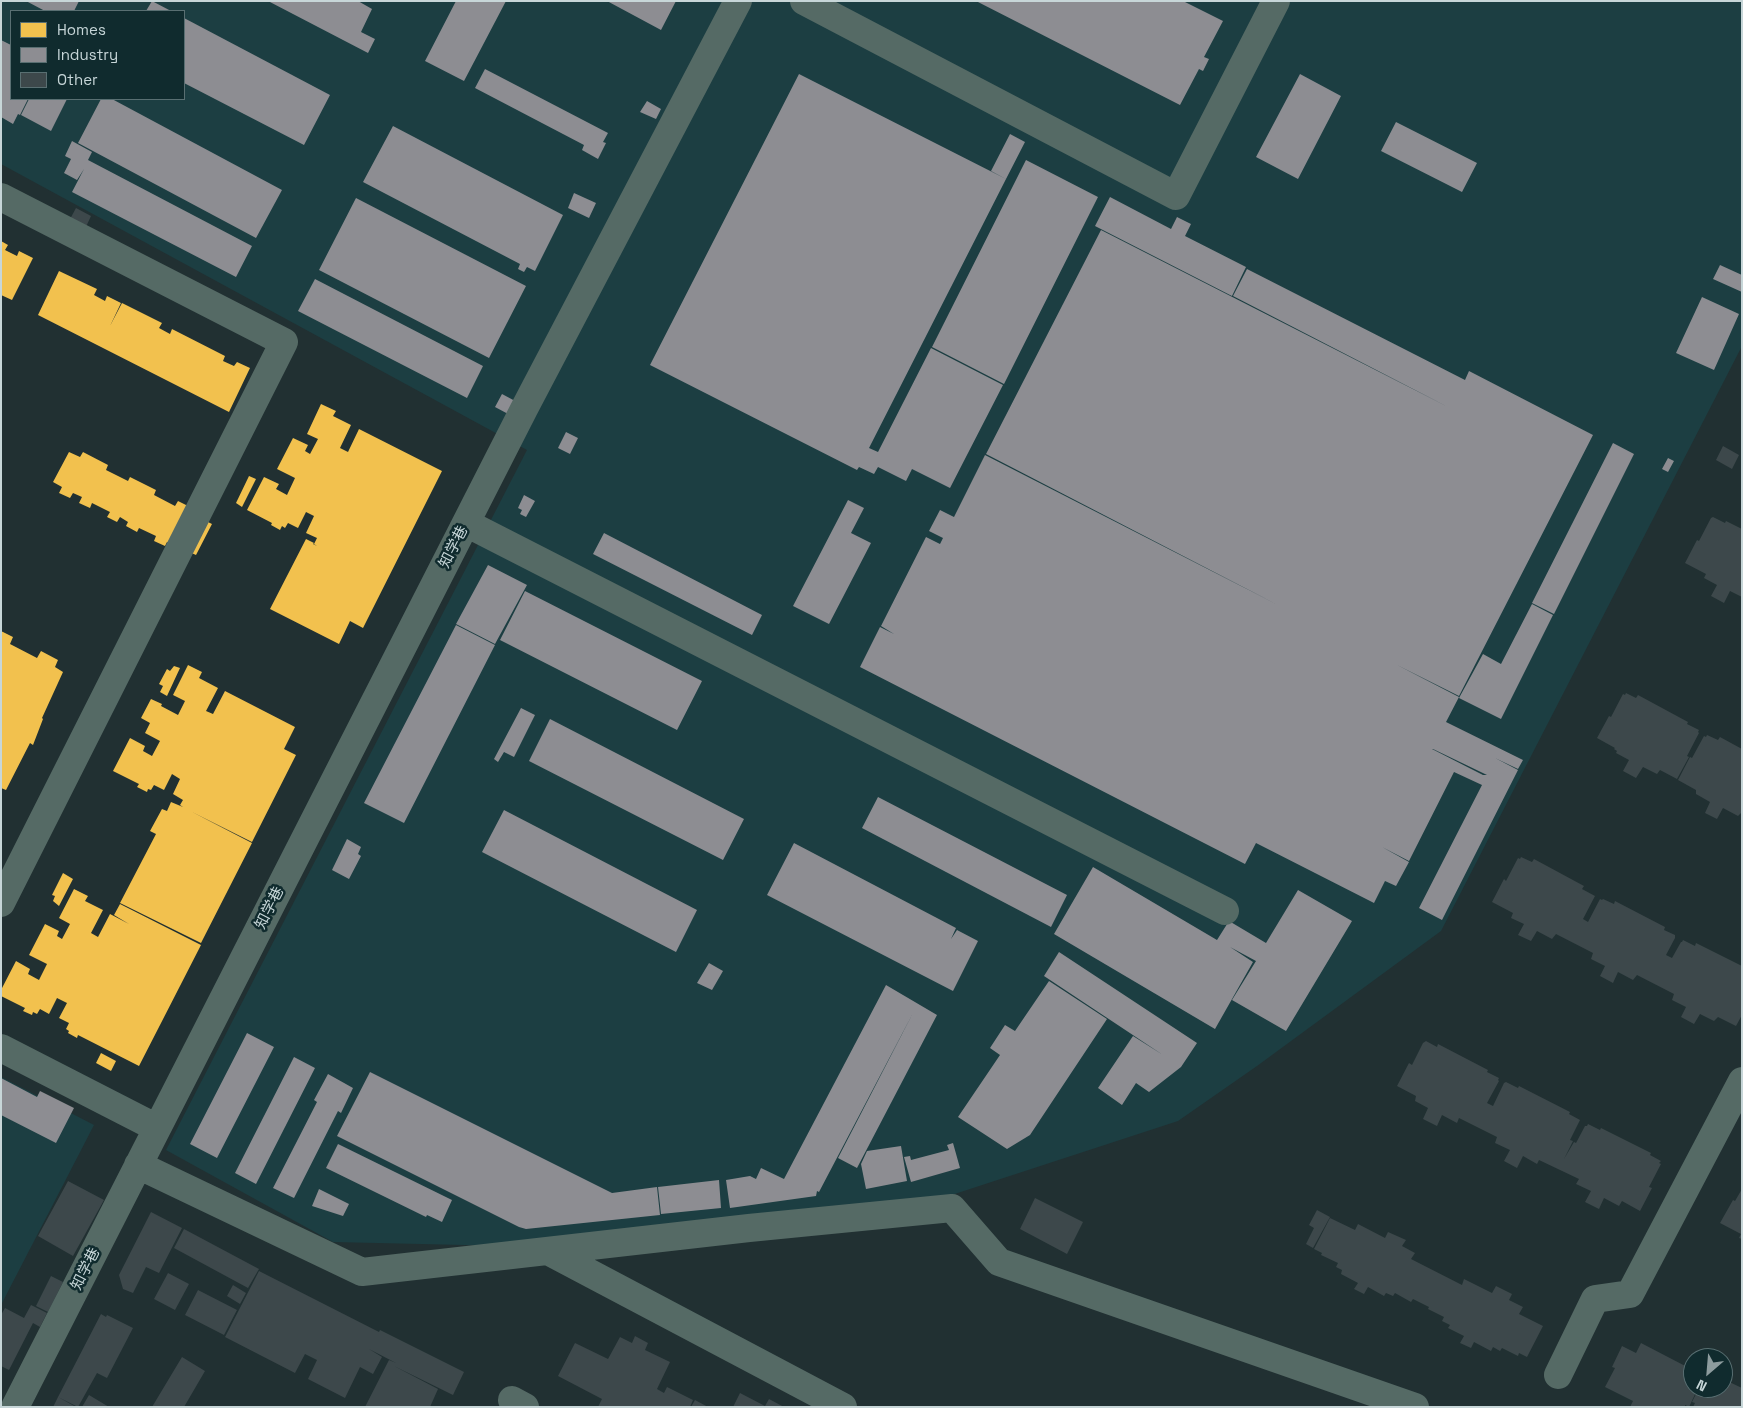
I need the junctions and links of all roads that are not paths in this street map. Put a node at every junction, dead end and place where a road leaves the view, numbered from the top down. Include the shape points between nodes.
1 (738, 1) edge
2 (804, 1) edge
3 (1276, 1) edge
4 (1, 196) edge
5 (466, 523) junction
6 (1, 903) edge
7 (1224, 911) dead end
8 (1, 1048) edge
9 (1742, 1081) edge
10 (157, 1128) junction
11 (138, 1165) junction
12 (548, 1251) junction
13 (1558, 1375) dead end
14 (15, 1407) edge
15 (843, 1407) edge
16 (1415, 1407) edge

1 - 5 street, 知学巷
2 - 3 street via 1176,196
4 - 6 street via 284,342
5 - 7 street
5 - 10 street, 知学巷
8 - 10 street
9 - 13 street via 1630,1294 1595,1299
10 - 11 street, 知学巷
11 - 12 street via 362,1272
11 - 14 street, 知学巷
12 - 15 street
12 - 16 street via 952,1208 999,1262

